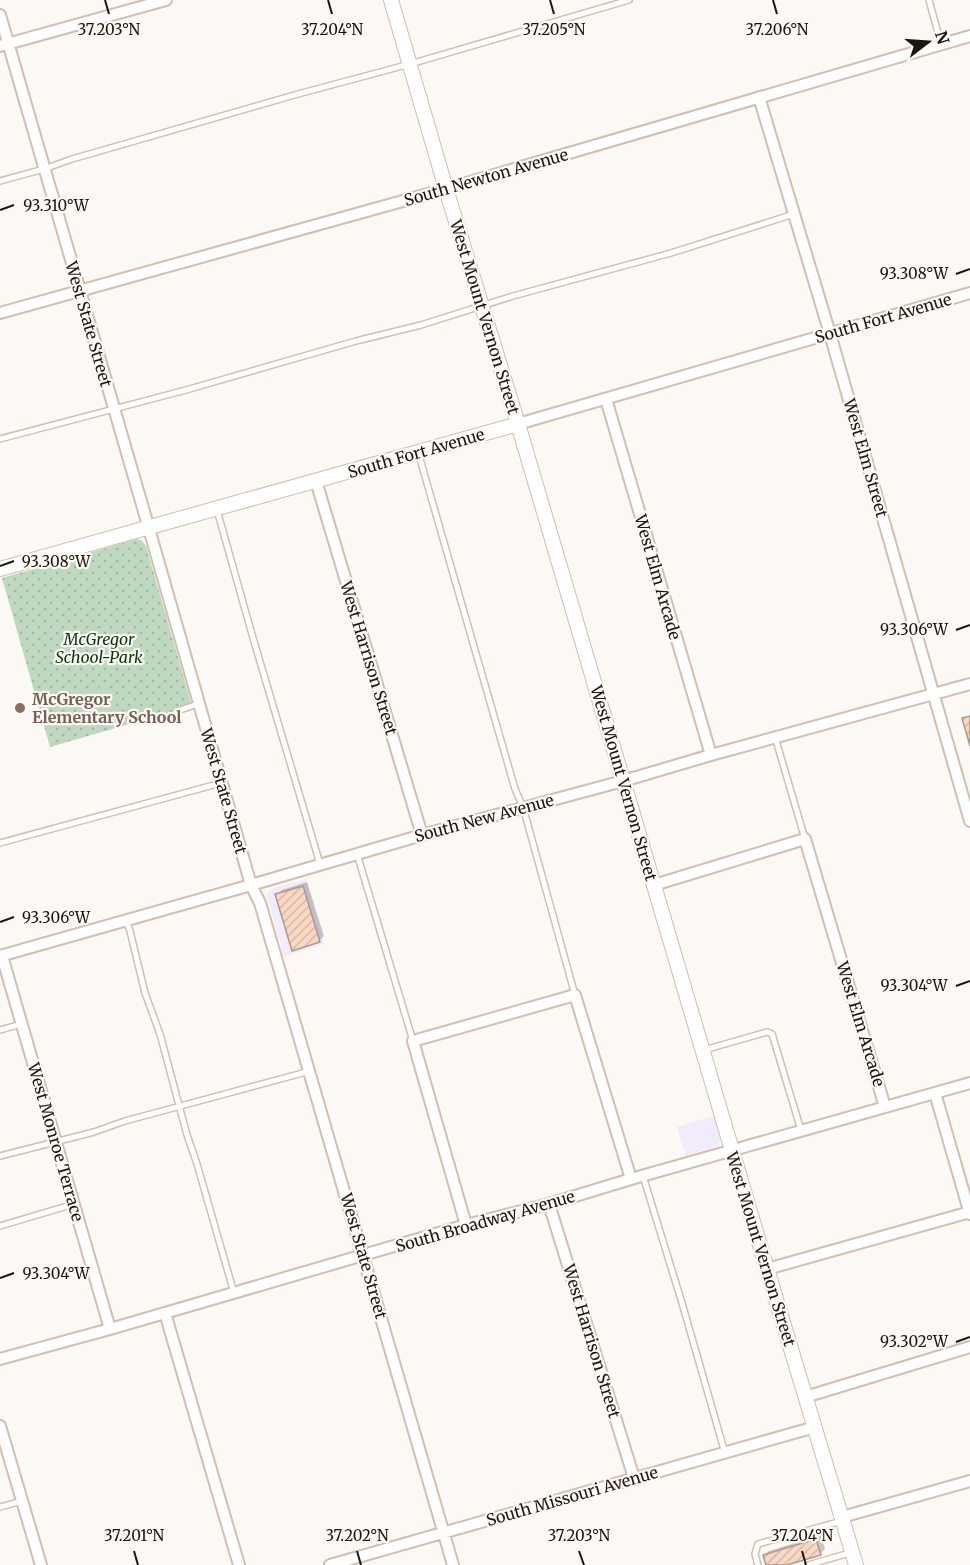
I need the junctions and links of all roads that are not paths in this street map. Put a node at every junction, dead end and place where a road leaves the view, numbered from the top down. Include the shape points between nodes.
1 (166, 0) edge
2 (392, 0) edge
3 (629, 0) edge
4 (929, 0) edge
5 (0, 15) edge
6 (970, 36) edge
7 (940, 44) junction
8 (4, 45) edge
9 (410, 64) junction
10 (759, 97) junction
11 (44, 169) junction
12 (0, 181) edge
13 (446, 189) junction
14 (794, 214) junction
15 (79, 290) junction
16 (970, 293) edge
17 (482, 305) junction
18 (0, 313) edge
19 (830, 334) junction
20 (606, 399) junction
21 (114, 409) junction
22 (518, 424) junction
23 (0, 440) edge
24 (418, 453) junction
25 (316, 481) junction
26 (217, 508) junction
27 (149, 527) junction
28 (0, 569) edge
29 (970, 684) edge
30 (933, 694) junction
31 (198, 704) junction
32 (180, 710) dead end
33 (775, 737) junction
34 (711, 754) junction
35 (623, 781) junction
36 (221, 783) junction
37 (524, 807) junction
38 (970, 820) edge
39 (422, 835) junction
40 (805, 839) junction
41 (0, 843) edge
42 (357, 854) junction
43 (321, 865) junction
44 (251, 885) junction
45 (654, 885) junction
46 (126, 921) junction
47 (1, 956) edge
48 (575, 995) junction
49 (22, 1024) junction
50 (0, 1030) edge
51 (413, 1041) junction
52 (703, 1050) junction
53 (310, 1071) junction
54 (970, 1083) edge
55 (935, 1093) junction
56 (179, 1106) junction
57 (885, 1107) junction
58 (801, 1131) junction
59 (56, 1142) junction
60 (732, 1151) junction
61 (0, 1156) edge
62 (643, 1176) junction
63 (631, 1179) junction
64 (74, 1204) junction
65 (549, 1204) junction
66 (970, 1213) edge
67 (466, 1225) junction
68 (0, 1226) edge
69 (364, 1256) junction
70 (767, 1269) junction
71 (234, 1293) junction
72 (165, 1313) junction
73 (110, 1329) junction
74 (970, 1347) edge
75 (0, 1359) edge
76 (805, 1397) junction
77 (0, 1426) edge
78 (815, 1427) junction
79 (724, 1453) junction
80 (634, 1478) junction
81 (970, 1481) edge
82 (22, 1501) junction
83 (0, 1507) edge
84 (843, 1519) junction
85 (444, 1533) junction
86 (854, 1559) edge
87 (41, 1565) edge
88 (239, 1565) edge
89 (330, 1565) edge
90 (453, 1565) edge
91 (758, 1565) edge
92 (808, 1565) edge

1 - 8 street
2 - 9 street, West Mount Vernon Street
3 - 9 lane
4 - 7 lane
5 - 8 street, West State Street
6 - 7 street, South Newton Avenue
7 - 10 street, South Newton Avenue
8 - 11 street, West State Street
9 - 11 lane
9 - 13 street, West Mount Vernon Street
10 - 13 street, South Newton Avenue
10 - 14 street, West Elm Street
11 - 12 lane
11 - 15 street, West State Street
13 - 15 street, South Newton Avenue
13 - 17 street, West Mount Vernon Street
14 - 17 lane via 671,253
14 - 19 street, West Elm Street
15 - 18 street, South Newton Avenue
15 - 21 street, West State Street
16 - 19 street, South Fort Avenue
17 - 21 lane
17 - 22 street, West Mount Vernon Street
19 - 20 street, South Fort Avenue
19 - 30 street, West Elm Street
20 - 22 street, South Fort Avenue
20 - 34 street, West Elm Arcade
21 - 23 lane
21 - 27 street, West State Street
22 - 24 street, South Fort Avenue
22 - 35 street, West Mount Vernon Street
24 - 25 street, South Fort Avenue
24 - 37 lane via 515,789
25 - 26 street, South Fort Avenue
25 - 39 street, West Harrison Street
26 - 27 street, South Fort Avenue
26 - 43 lane
27 - 28 street, South Fort Avenue
27 - 31 street, West State Street
29 - 30 street, South New Avenue
30 - 33 street, South New Avenue
30 - 38 street, West Elm Street
31 - 32 lane
31 - 36 street, West State Street
33 - 34 street, South New Avenue
33 - 40 lane
34 - 35 street, South New Avenue
35 - 37 street, South New Avenue
35 - 45 street, West Mount Vernon Street
36 - 41 lane
36 - 44 street, West State Street
37 - 39 street, South New Avenue
37 - 48 lane
39 - 42 street, South New Avenue
40 - 45 street
40 - 57 street, West Elm Arcade
42 - 43 street, South New Avenue
42 - 51 lane
43 - 44 street, South New Avenue
44 - 46 street, South New Avenue
44 - 53 street, West State Street via 260,903
45 - 52 street, West Mount Vernon Street
46 - 47 street, South New Avenue
46 - 56 lane
47 - 49 street, West Monroe Terrace
48 - 51 street
48 - 63 street
49 - 50 lane
49 - 59 street, West Monroe Terrace
51 - 67 street
52 - 58 lane via 767,1032 772,1034
52 - 60 street, West Mount Vernon Street
53 - 56 lane
53 - 69 street, West State Street
54 - 55 street, South Broadway Avenue
55 - 57 street, South Broadway Avenue
55 - 66 street
56 - 59 lane
56 - 71 lane
57 - 58 street, South Broadway Avenue
58 - 60 street, South Broadway Avenue
59 - 61 lane
59 - 64 street, West Monroe Terrace
60 - 62 street, South Broadway Avenue
60 - 70 street, West Mount Vernon Street
62 - 63 street, South Broadway Avenue
62 - 79 lane
63 - 65 street, South Broadway Avenue
64 - 68 lane
64 - 73 street, West Monroe Terrace
65 - 67 street, South Broadway Avenue
65 - 80 street, West Harrison Street
66 - 70 street
67 - 69 street, South Broadway Avenue
69 - 71 street, South Broadway Avenue
69 - 85 street, West State Street
70 - 76 street, West Mount Vernon Street
71 - 72 street, South Broadway Avenue
72 - 73 street, South Broadway Avenue
72 - 88 street
73 - 75 street, South Broadway Avenue
74 - 76 street
76 - 78 street, West Mount Vernon Street
77 - 82 street
78 - 79 street, South Missouri Avenue
78 - 84 street, West Mount Vernon Street
79 - 80 street, South Missouri Avenue
80 - 85 street, South Missouri Avenue
81 - 84 street
82 - 83 lane
82 - 87 street
84 - 86 street, West Mount Vernon Street
84 - 91 lane via 758,1544
85 - 89 street, South Missouri Avenue
85 - 90 street, West State Street
86 - 92 lane

